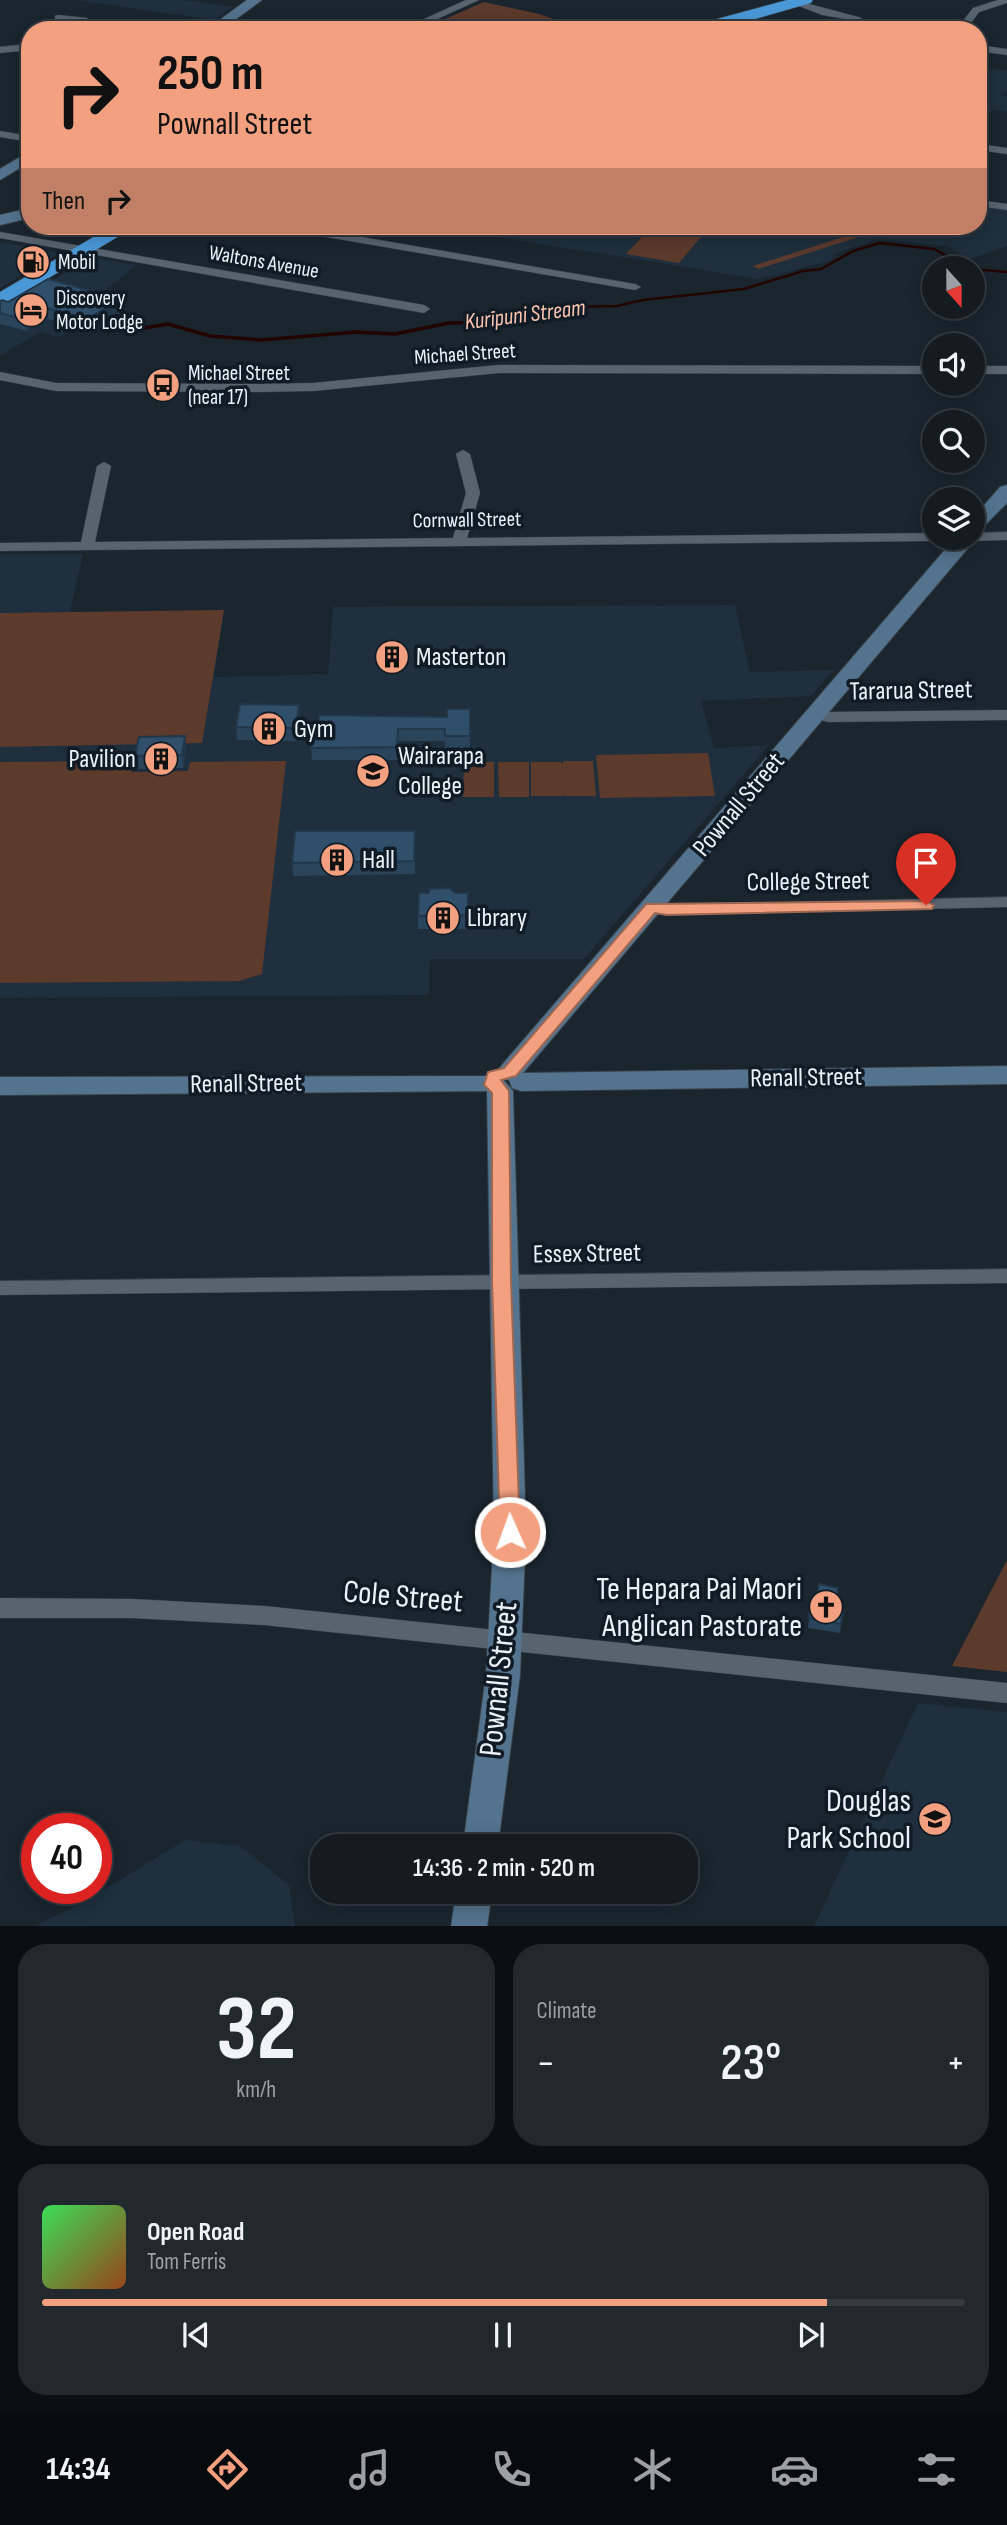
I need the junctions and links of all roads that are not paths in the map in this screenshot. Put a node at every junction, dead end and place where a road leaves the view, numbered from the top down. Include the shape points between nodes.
1 (256, 0) edge
2 (474, 0) edge
3 (1007, 0) edge
4 (801, 1) edge
5 (58, 18) dead end
6 (856, 18) dead end
7 (85, 21) edge
8 (225, 21) edge
9 (426, 21) edge
10 (729, 21) edge
11 (968, 21) edge
12 (21, 48) edge
13 (987, 49) edge
14 (0, 50) edge
15 (1007, 51) edge
16 (0, 134) edge
17 (21, 138) edge
18 (987, 148) edge
19 (1007, 151) edge
20 (21, 161) edge
21 (0, 176) edge
22 (987, 204) edge
23 (1007, 207) edge
24 (21, 215) edge
25 (0, 220) edge
26 (111, 235) edge
27 (332, 235) edge
28 (0, 237) edge
29 (85, 250) junction
30 (635, 288) dead end
31 (0, 300) edge
32 (424, 309) dead end
33 (922, 370) edge
34 (985, 370) edge
35 (1007, 370) edge
36 (0, 376) edge
37 (463, 454) dead end
38 (104, 466) dead end
39 (1007, 491) edge
40 (985, 516) edge
41 (1007, 536) edge
42 (922, 537) edge
43 (985, 537) edge
44 (459, 541) junction
45 (87, 546) junction
46 (0, 547) edge
47 (956, 550) edge
48 (817, 714) junction
49 (1007, 715) edge
50 (1007, 902) edge
51 (652, 907) junction
52 (1007, 1075) edge
53 (506, 1082) junction
54 (0, 1086) edge
55 (1007, 1276) edge
56 (502, 1281) junction
57 (0, 1288) edge
58 (0, 1608) edge
59 (507, 1640) junction
60 (1007, 1693) edge
61 (482, 1834) edge
62 (472, 1904) edge
63 (469, 1926) edge

1 - 8 street
2 - 9 street
3 - 11 street via 976,10
4 - 6 street via 825,13
4 - 10 highway
5 - 7 street
12 - 14 street
13 - 15 street
16 - 17 street
18 - 19 street
20 - 21 street
22 - 23 street
24 - 25 street
26 - 29 highway
27 - 30 street
28 - 29 street, Waltons Avenue
29 - 31 highway
29 - 32 street, Waltons Avenue
33 - 36 street, Michael Street via 499,369 257,388 56,387
34 - 35 street
37 - 44 street via 473,493
38 - 45 street
39 - 40 street
41 - 43 street
42 - 44 street, Cornwall Street
44 - 45 street, Cornwall Street
45 - 46 street, Cornwall Street
47 - 48 street, Pownall Street
48 - 49 street, Tararua Street
48 - 51 street, Pownall Street
50 - 51 street, College Street
51 - 53 street, Pownall Street
52 - 53 street, Renall Street
53 - 54 street, Renall Street
53 - 56 street, Pownall Street
55 - 56 street, Essex Street
56 - 57 street, Essex Street
56 - 59 street, Pownall Street via 510,1532
58 - 59 street, Cole Street via 143,1609
59 - 60 street, Cole Street
59 - 61 street, Pownall Street
62 - 63 street

